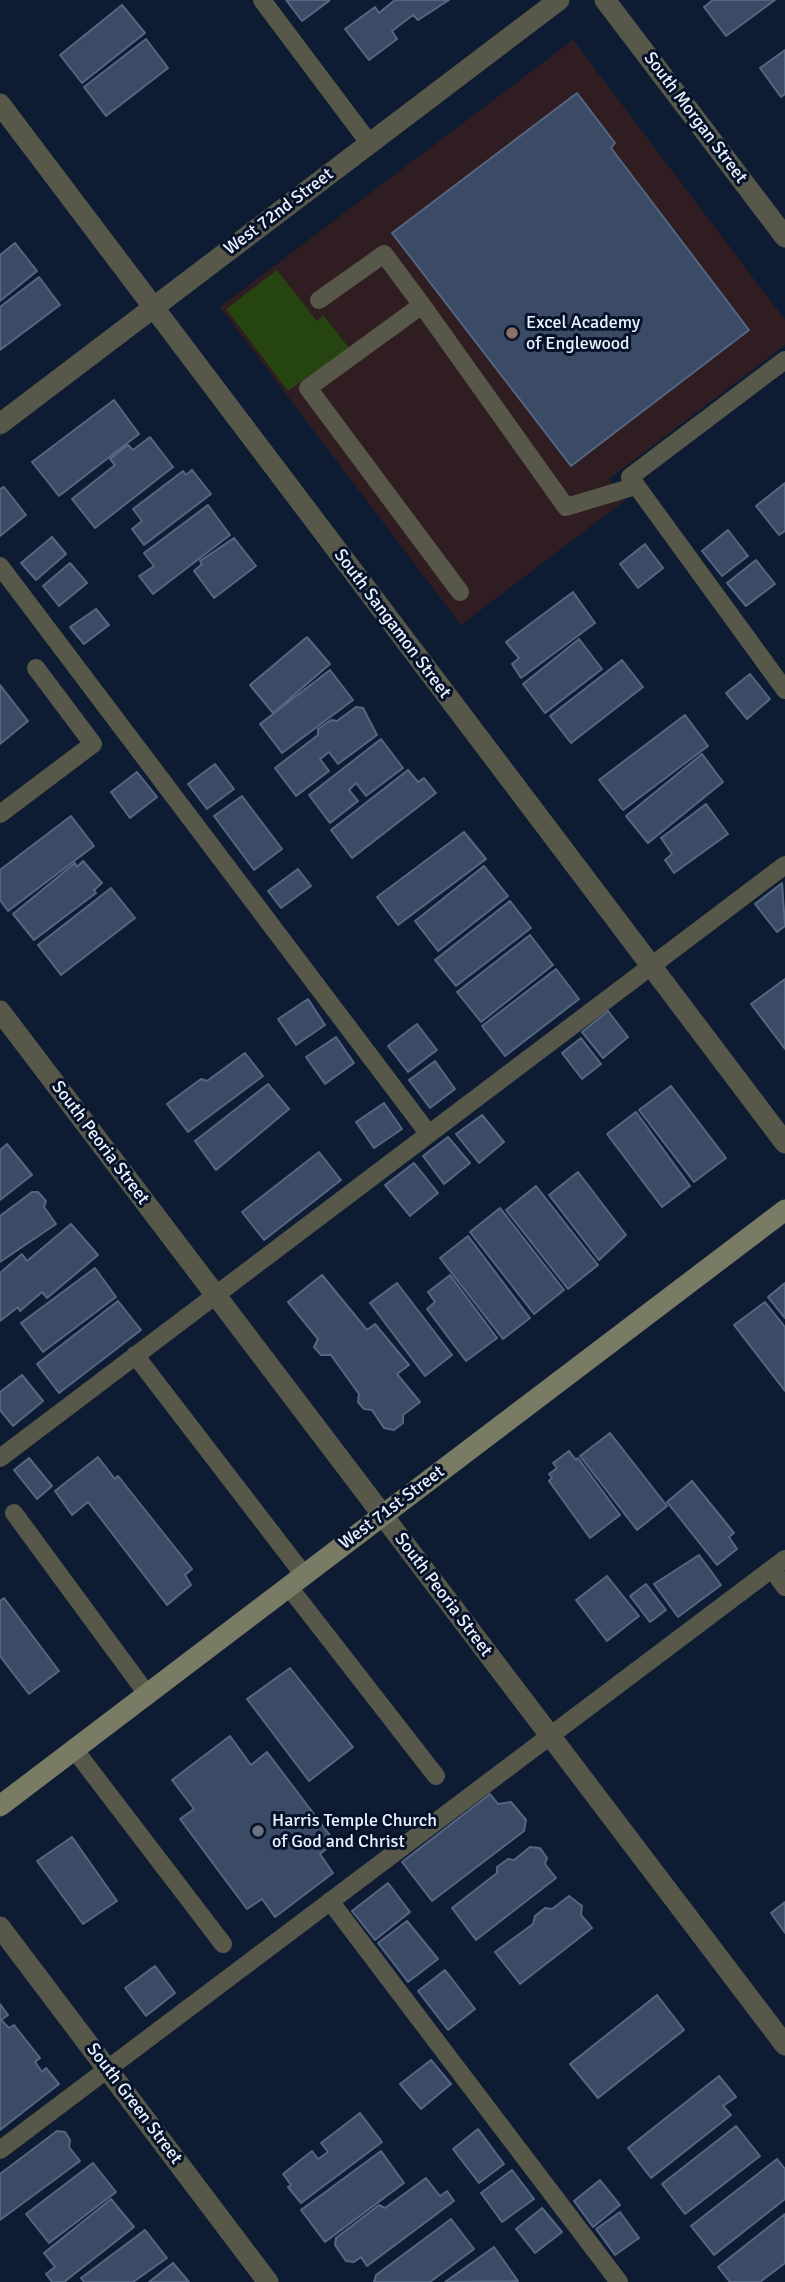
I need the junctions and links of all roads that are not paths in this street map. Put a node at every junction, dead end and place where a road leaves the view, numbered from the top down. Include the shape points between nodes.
1 (262, 0) edge
2 (559, 0) edge
3 (606, 0) edge
4 (0, 104) edge
5 (370, 144) junction
6 (785, 237) edge
7 (319, 300) dead end
8 (422, 305) junction
9 (153, 308) junction
10 (785, 360) edge
11 (0, 424) edge
12 (636, 486) junction
13 (0, 566) edge
14 (460, 592) dead end
15 (36, 668) dead end
16 (785, 690) edge
17 (0, 814) edge
18 (785, 864) edge
19 (650, 965) junction
20 (0, 1011) edge
21 (428, 1133) junction
22 (785, 1143) edge
23 (785, 1210) edge
24 (215, 1295) junction
25 (135, 1355) junction
26 (0, 1458) edge
27 (14, 1513) dead end
28 (383, 1515) junction
29 (778, 1564) edge
30 (296, 1581) junction
31 (785, 1587) edge
32 (147, 1694) junction
33 (550, 1735) junction
34 (74, 1749) junction
35 (436, 1776) dead end
36 (0, 1806) edge
37 (330, 1901) junction
38 (0, 1927) edge
39 (223, 1944) dead end
40 (785, 2045) edge
41 (107, 2069) junction
42 (0, 2150) edge
43 (268, 2282) edge
44 (620, 2282) edge

1 - 5 lane
2 - 5 street, West 72nd Street
3 - 6 street, South Morgan Street
4 - 9 street, South Sangamon Street
5 - 9 street, West 72nd Street
7 - 8 lane via 384,254
8 - 12 lane via 566,507
8 - 14 lane via 308,388
9 - 11 street, West 72nd Street
9 - 19 street, South Sangamon Street
10 - 12 lane via 630,477
12 - 16 lane
13 - 21 lane
15 - 17 lane via 93,744
18 - 19 lane
19 - 21 lane
19 - 22 street, South Sangamon Street
20 - 24 street, South Peoria Street
21 - 24 lane
23 - 28 main road, West 71st Street
24 - 25 lane
24 - 28 street, South Peoria Street
25 - 26 lane
25 - 30 lane
27 - 32 lane
28 - 30 main road, West 71st Street
28 - 33 street, South Peoria Street
29 - 31 lane
29 - 33 lane
30 - 32 main road, West 71st Street
30 - 35 lane
32 - 34 main road, West 71st Street
33 - 37 lane
33 - 40 street, South Peoria Street
34 - 36 main road, West 71st Street
34 - 39 lane
37 - 41 lane
37 - 44 lane
38 - 41 street, South Green Street
41 - 42 lane
41 - 43 street, South Green Street

